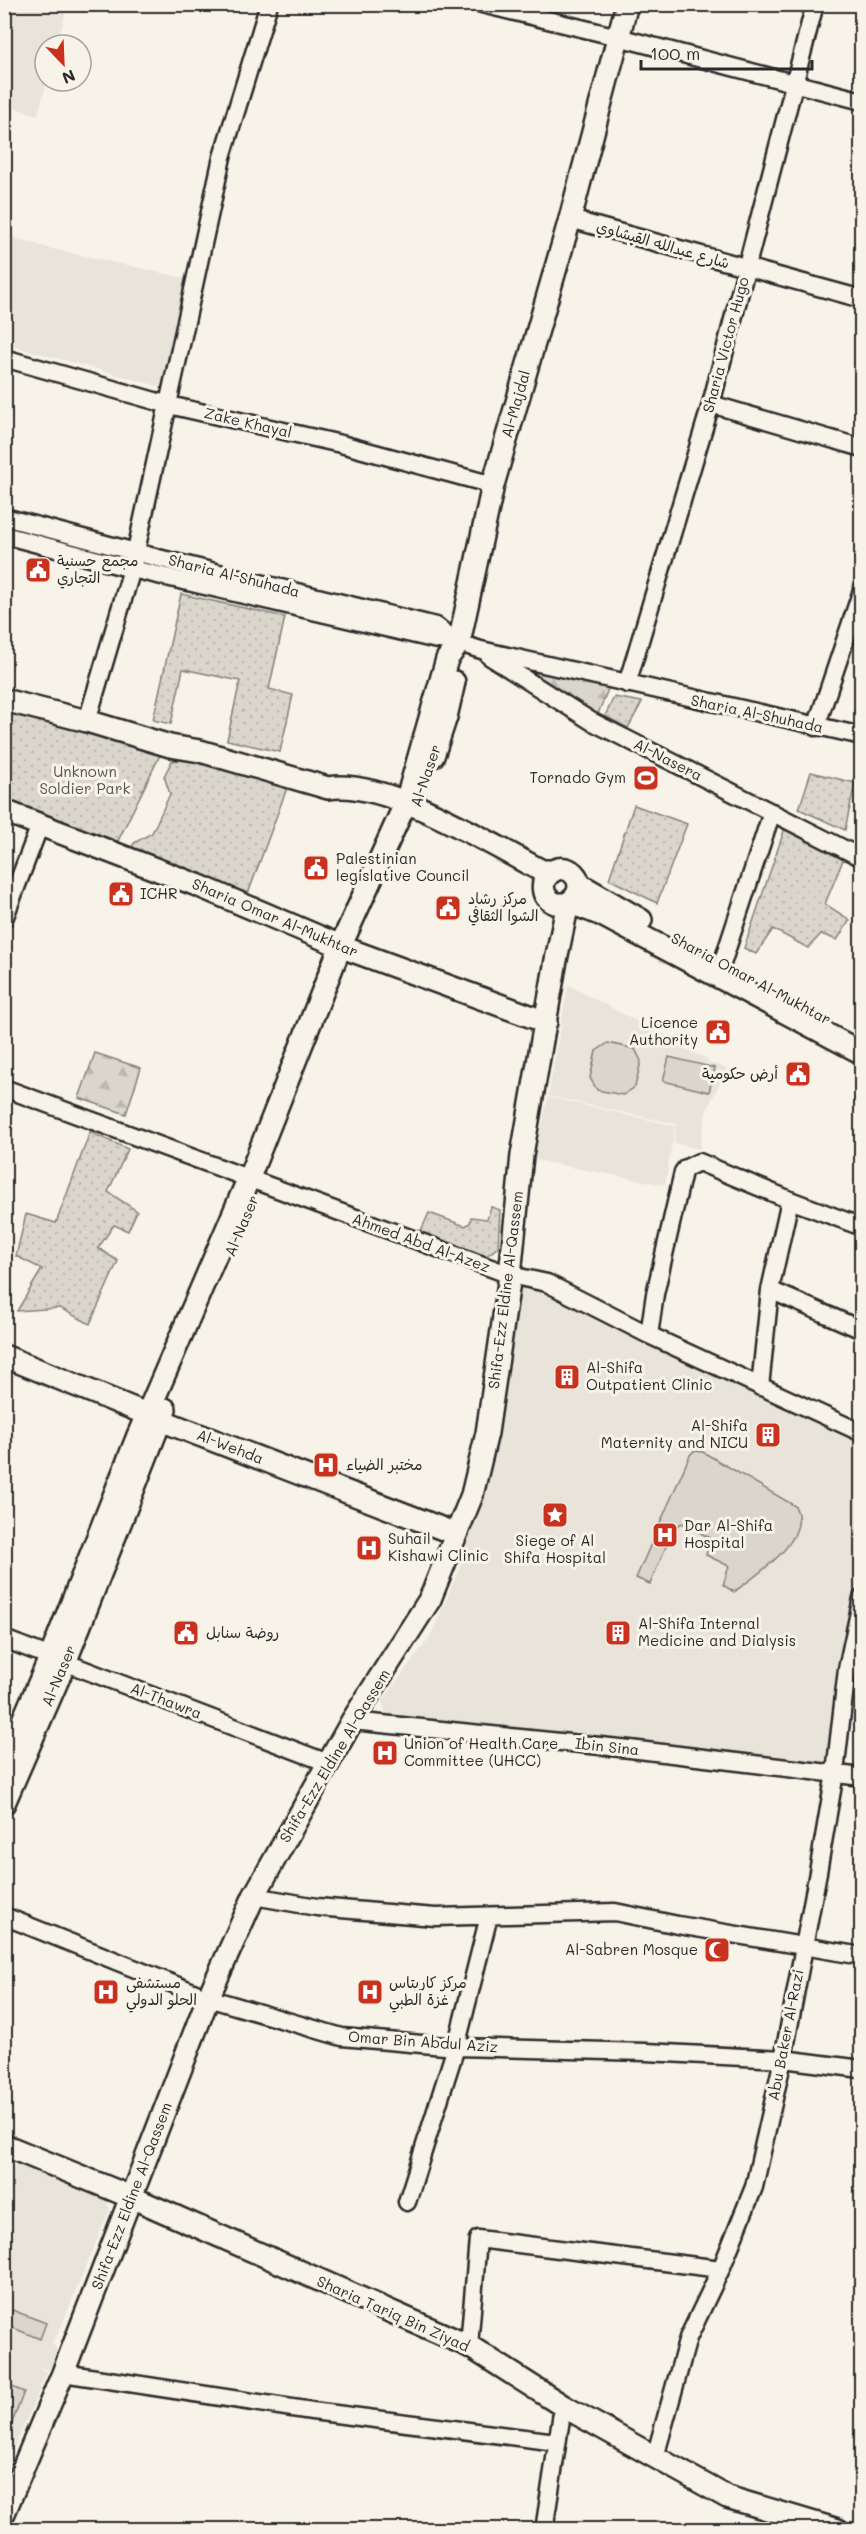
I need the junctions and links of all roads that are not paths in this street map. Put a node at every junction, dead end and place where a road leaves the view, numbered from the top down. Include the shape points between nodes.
1 (269, 4) edge
2 (482, 4) edge
3 (627, 4) edge
4 (815, 4) edge
5 (618, 37) junction
6 (794, 85) junction
7 (861, 101) edge
8 (570, 219) junction
9 (746, 268) junction
10 (861, 299) edge
11 (4, 358) edge
12 (711, 404) junction
13 (169, 405) junction
14 (861, 448) edge
15 (493, 485) junction
16 (4, 517) edge
17 (4, 535) edge
18 (134, 560) junction
19 (861, 590) edge
20 (459, 643) junction
21 (481, 650) junction
22 (627, 684) junction
23 (4, 700) edge
24 (87, 721) junction
25 (816, 727) junction
26 (861, 736) edge
27 (408, 810) junction
28 (4, 811) edge
29 (772, 813) junction
30 (40, 825) junction
31 (861, 858) edge
32 (579, 884) junction
33 (553, 891) junction
34 (600, 914) junction
35 (4, 919) edge
36 (346, 948) junction
37 (555, 965) junction
38 (720, 970) junction
39 (546, 1022) junction
40 (861, 1037) edge
41 (861, 1053) edge
42 (4, 1088) edge
43 (254, 1182) junction
44 (790, 1200) junction
45 (861, 1227) edge
46 (510, 1275) junction
47 (770, 1290) junction
48 (861, 1330) edge
49 (649, 1335) junction
50 (4, 1356) edge
51 (760, 1387) junction
52 (154, 1417) junction
53 (861, 1433) edge
54 (456, 1534) junction
55 (861, 1598) edge
56 (4, 1639) edge
57 (57, 1660) junction
58 (352, 1721) junction
59 (328, 1763) junction
60 (4, 1764) edge
61 (835, 1773) junction
62 (861, 1777) edge
63 (4, 1803) edge
64 (254, 1896) junction
65 (4, 1916) edge
66 (489, 1916) junction
67 (804, 1945) junction
68 (861, 1956) edge
69 (208, 1998) junction
70 (456, 2047) junction
71 (783, 2059) junction
72 (861, 2069) edge
73 (4, 2145) edge
74 (131, 2197) junction
75 (406, 2202) dead end
76 (721, 2269) junction
77 (469, 2346) junction
78 (63, 2373) junction
79 (564, 2406) junction
80 (556, 2442) junction
81 (655, 2457) junction
82 (10, 2484) edge
83 (4, 2513) edge
84 (544, 2529) edge
85 (838, 2529) edge

1 - 13 street via 222,158
2 - 5 street
3 - 5 main road, Al-Majdal
4 - 6 street, Sharia Victor Hugo
5 - 6 street
5 - 8 main road, Al-Majdal
6 - 7 street
6 - 9 street, Sharia Victor Hugo
8 - 9 street, شارع عبدالله القيشاوي
8 - 15 main road, Al-Majdal
9 - 10 street, شارع عبدالله القيشاوي
9 - 12 street, Sharia Victor Hugo
11 - 13 street, Zake Khayal
12 - 14 street
12 - 22 street, Sharia Victor Hugo
13 - 15 street, Zake Khayal via 341,444
13 - 18 street
15 - 20 main road, Al-Majdal
16 - 18 street, Sharia Al-Shuhada
17 - 18 street, Sharia Al-Shuhada
18 - 20 street, Sharia Al-Shuhada via 435,626
18 - 24 street
19 - 25 street
20 - 21 street, Sharia Al-Shuhada
20 - 27 main road, Al-Majdal via 447,658
21 - 22 street, Sharia Al-Shuhada
21 - 29 street, Al-Nasera via 591,721
22 - 25 street, Sharia Al-Shuhada
23 - 24 main road
24 - 27 main road, Sharia Omar Al-Mukhtar via 328,788 344,785
25 - 26 street, Sharia Al-Shuhada
27 - 33 main road, Sharia Omar Al-Mukhtar
27 - 36 main road, Al-Naser
28 - 30 main road, Sharia Omar Al-Mukhtar
29 - 31 street, Al-Nasera
29 - 38 street
30 - 35 street
30 - 36 main road, Sharia Omar Al-Mukhtar
32 - 33 main road via 577,896
32 - 33 main road, Sharia Omar Al-Mukhtar via 569,870 563,869
32 - 38 main road, Sharia Omar Al-Mukhtar
33 - 34 main road, Sharia Omar Al-Mukhtar
33 - 37 main road
34 - 37 main road via 564,936
34 - 38 main road, Sharia Omar Al-Mukhtar
36 - 39 main road, Sharia Omar Al-Mukhtar
36 - 43 main road, Al-Naser
37 - 39 main road, Shifa-Ezz Eldine Al-Qassem
38 - 40 main road, Sharia Omar Al-Mukhtar
38 - 41 main road, Sharia Omar Al-Mukhtar
39 - 46 main road, Shifa-Ezz Eldine Al-Qassem via 522,1155
42 - 43 street, Ahmed Abd Al-Azez
43 - 46 street, Ahmed Abd Al-Azez
43 - 52 main road, Al-Naser
44 - 45 street
44 - 47 street
44 - 49 street via 699,1162 686,1168 655,1294
46 - 49 street, Ahmed Abd Al-Azez via 548,1283
46 - 54 main road, Shifa-Ezz Eldine Al-Qassem via 488,1433 472,1495
47 - 48 street
47 - 51 street
49 - 51 street, Ahmed Abd Al-Azez
50 - 52 main road, Al-Wehda
51 - 53 street, Ahmed Abd Al-Azez
52 - 54 main road, Al-Wehda
52 - 57 main road, Al-Naser
54 - 58 main road, Shifa-Ezz Eldine Al-Qassem via 430,1599
55 - 61 street, Abu Baker Al-Razi via 847,1669
56 - 57 street, Al-Thawra
57 - 59 street, Al-Thawra
57 - 60 main road, Al-Naser
57 - 63 main road, Al-Naser
58 - 59 main road, Shifa-Ezz Eldine Al-Qassem
58 - 61 street, Ibin Sina
59 - 64 main road, Shifa-Ezz Eldine Al-Qassem
61 - 62 street, Ibin Sina
61 - 67 street, Abu Baker Al-Razi
64 - 66 street via 340,1909 435,1917
64 - 69 main road, Shifa-Ezz Eldine Al-Qassem
65 - 69 street, Omar Bin Abdul Aziz
66 - 67 street via 615,1912
66 - 70 street
67 - 68 street
67 - 71 street, Abu Baker Al-Razi
69 - 70 street, Omar Bin Abdul Aziz via 342,2037
69 - 74 main road, Shifa-Ezz Eldine Al-Qassem
70 - 71 street, Omar Bin Abdul Aziz
70 - 75 street
71 - 72 street, Omar Bin Abdul Aziz
71 - 76 street, Abu Baker Al-Razi via 754,2187
73 - 74 main road, Sharia Tariq Bin Ziyad
74 - 77 main road, Sharia Tariq Bin Ziyad
74 - 78 main road, Shifa-Ezz Eldine Al-Qassem
76 - 77 street via 478,2239
76 - 81 street, Abu Baker Al-Razi via 688,2338
77 - 79 main road, Sharia Tariq Bin Ziyad
78 - 80 street via 312,2411
78 - 82 main road, Shifa-Ezz Eldine Al-Qassem
79 - 80 street
79 - 81 main road, Sharia Tariq Bin Ziyad
80 - 84 street
81 - 85 main road, Sharia Tariq Bin Ziyad via 727,2497
82 - 83 main road, Shifa-Ezz Eldine Al-Qassem

